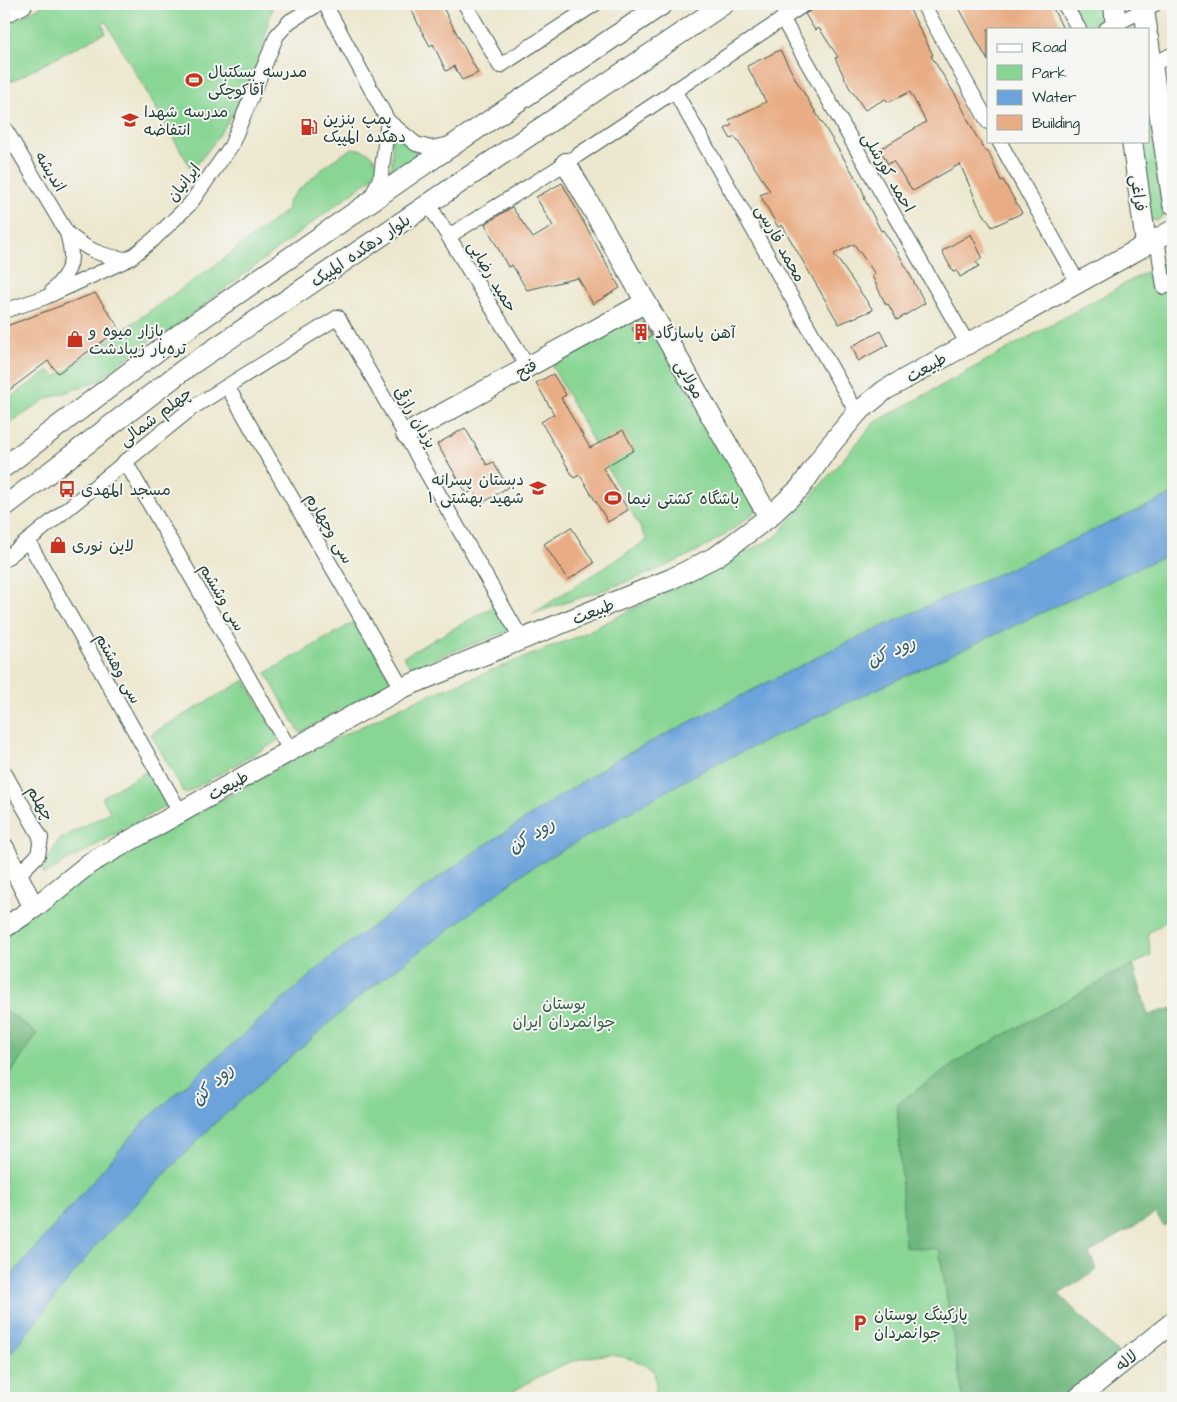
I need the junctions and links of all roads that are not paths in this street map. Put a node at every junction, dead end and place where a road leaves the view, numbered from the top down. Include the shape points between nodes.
1 (22, 4) edge
2 (319, 4) edge
3 (325, 4) edge
4 (464, 4) edge
5 (592, 4) edge
6 (663, 4) edge
7 (724, 4) edge
8 (805, 4) edge
9 (923, 4) edge
10 (1064, 4) edge
11 (1114, 4) edge
12 (1147, 11) edge
13 (4, 13) edge
14 (782, 18) junction
15 (1112, 27) edge
16 (1078, 28) edge
17 (1150, 52) edge
18 (1173, 54) edge
19 (1152, 65) junction
20 (674, 90) junction
21 (987, 120) edge
22 (388, 121) junction
23 (4, 127) edge
24 (1000, 142) edge
25 (1132, 142) edge
26 (456, 143) junction
27 (566, 163) junction
28 (369, 203) junction
29 (428, 203) junction
30 (1173, 204) edge
31 (67, 233) junction
32 (449, 236) junction
33 (1159, 237) edge
34 (128, 259) junction
35 (1173, 281) edge
36 (1078, 283) junction
37 (46, 297) junction
38 (646, 302) junction
39 (4, 311) edge
40 (338, 317) joint
41 (967, 344) junction
42 (528, 367) junction
43 (227, 386) junction
44 (857, 413) junction
45 (406, 434) junction
46 (125, 461) junction
47 (4, 466) edge
48 (4, 507) edge
49 (769, 517) junction
50 (28, 541) junction
51 (4, 560) edge
52 (522, 640) junction
53 (402, 688) junction
54 (290, 750) junction
55 (4, 772) edge
56 (180, 812) junction
57 (4, 848) edge
58 (18, 874) junction
59 (34, 908) junction
60 (6, 923) edge
61 (1173, 1322) edge
62 (1078, 1398) edge

1 - 13 street
2 - 34 street, ایرانیان via 290,21 278,35 231,146 190,204
3 - 22 street
4 - 5 street via 500,66
6 - 26 street, بلوار دهکده المپیک
7 - 29 street, بلوار دهکده المپیک
8 - 14 street
9 - 21 street
10 - 16 street
11 - 15 street
12 - 15 street
14 - 20 street
14 - 41 street, احمد کورشلی
17 - 19 street, فراغی
18 - 19 street
19 - 30 street, فراغی
20 - 27 street
20 - 44 street, محمد فارسی
22 - 26 street via 416,144 430,148
22 - 28 street via 381,176
23 - 31 street, اندیشه
24 - 36 street
25 - 33 street, فراغی
26 - 28 street, بلوار دهکده المپیک
27 - 32 street
27 - 38 street, مولایی
28 - 47 street, بلوار دهکده المپیک via 184,331
29 - 32 street, حمید رضایی
29 - 48 street, بلوار دهکده المپیک via 186,368
31 - 34 street via 83,247 105,257
31 - 37 street via 73,253 69,270
32 - 42 street, حمید رضایی
33 - 35 street via 1164,287
33 - 36 street, طبیعت
34 - 37 street, ایرانیان
36 - 41 street, طبیعت
37 - 39 street, ایرانیان
38 - 42 street, فتح
38 - 49 street, مولایی
40 - 43 street, چهلم شمالی
40 - 45 street, یزدان رازقی
41 - 44 street, طبیعت via 885,390
42 - 45 street, فتح
43 - 46 street, چهلم شمالی via 192,408
43 - 53 street, سی وچهارم
44 - 49 street, طبیعت via 800,488
45 - 52 street, یزدان رازقی
46 - 50 street, چهلم شمالی
46 - 54 street, سی وششم
49 - 52 street, طبیعت via 717,556 671,579
50 - 51 street, چهلم شمالی
50 - 56 street, سی وهشتم
52 - 53 street, طبیعت
53 - 54 street, طبیعت
54 - 56 street, طبیعت
55 - 58 street, چهلم via 41,838 38,855
56 - 59 street, طبیعت via 90,863
57 - 58 street
58 - 59 street
59 - 60 street, طبیعت
61 - 62 street, لاله

